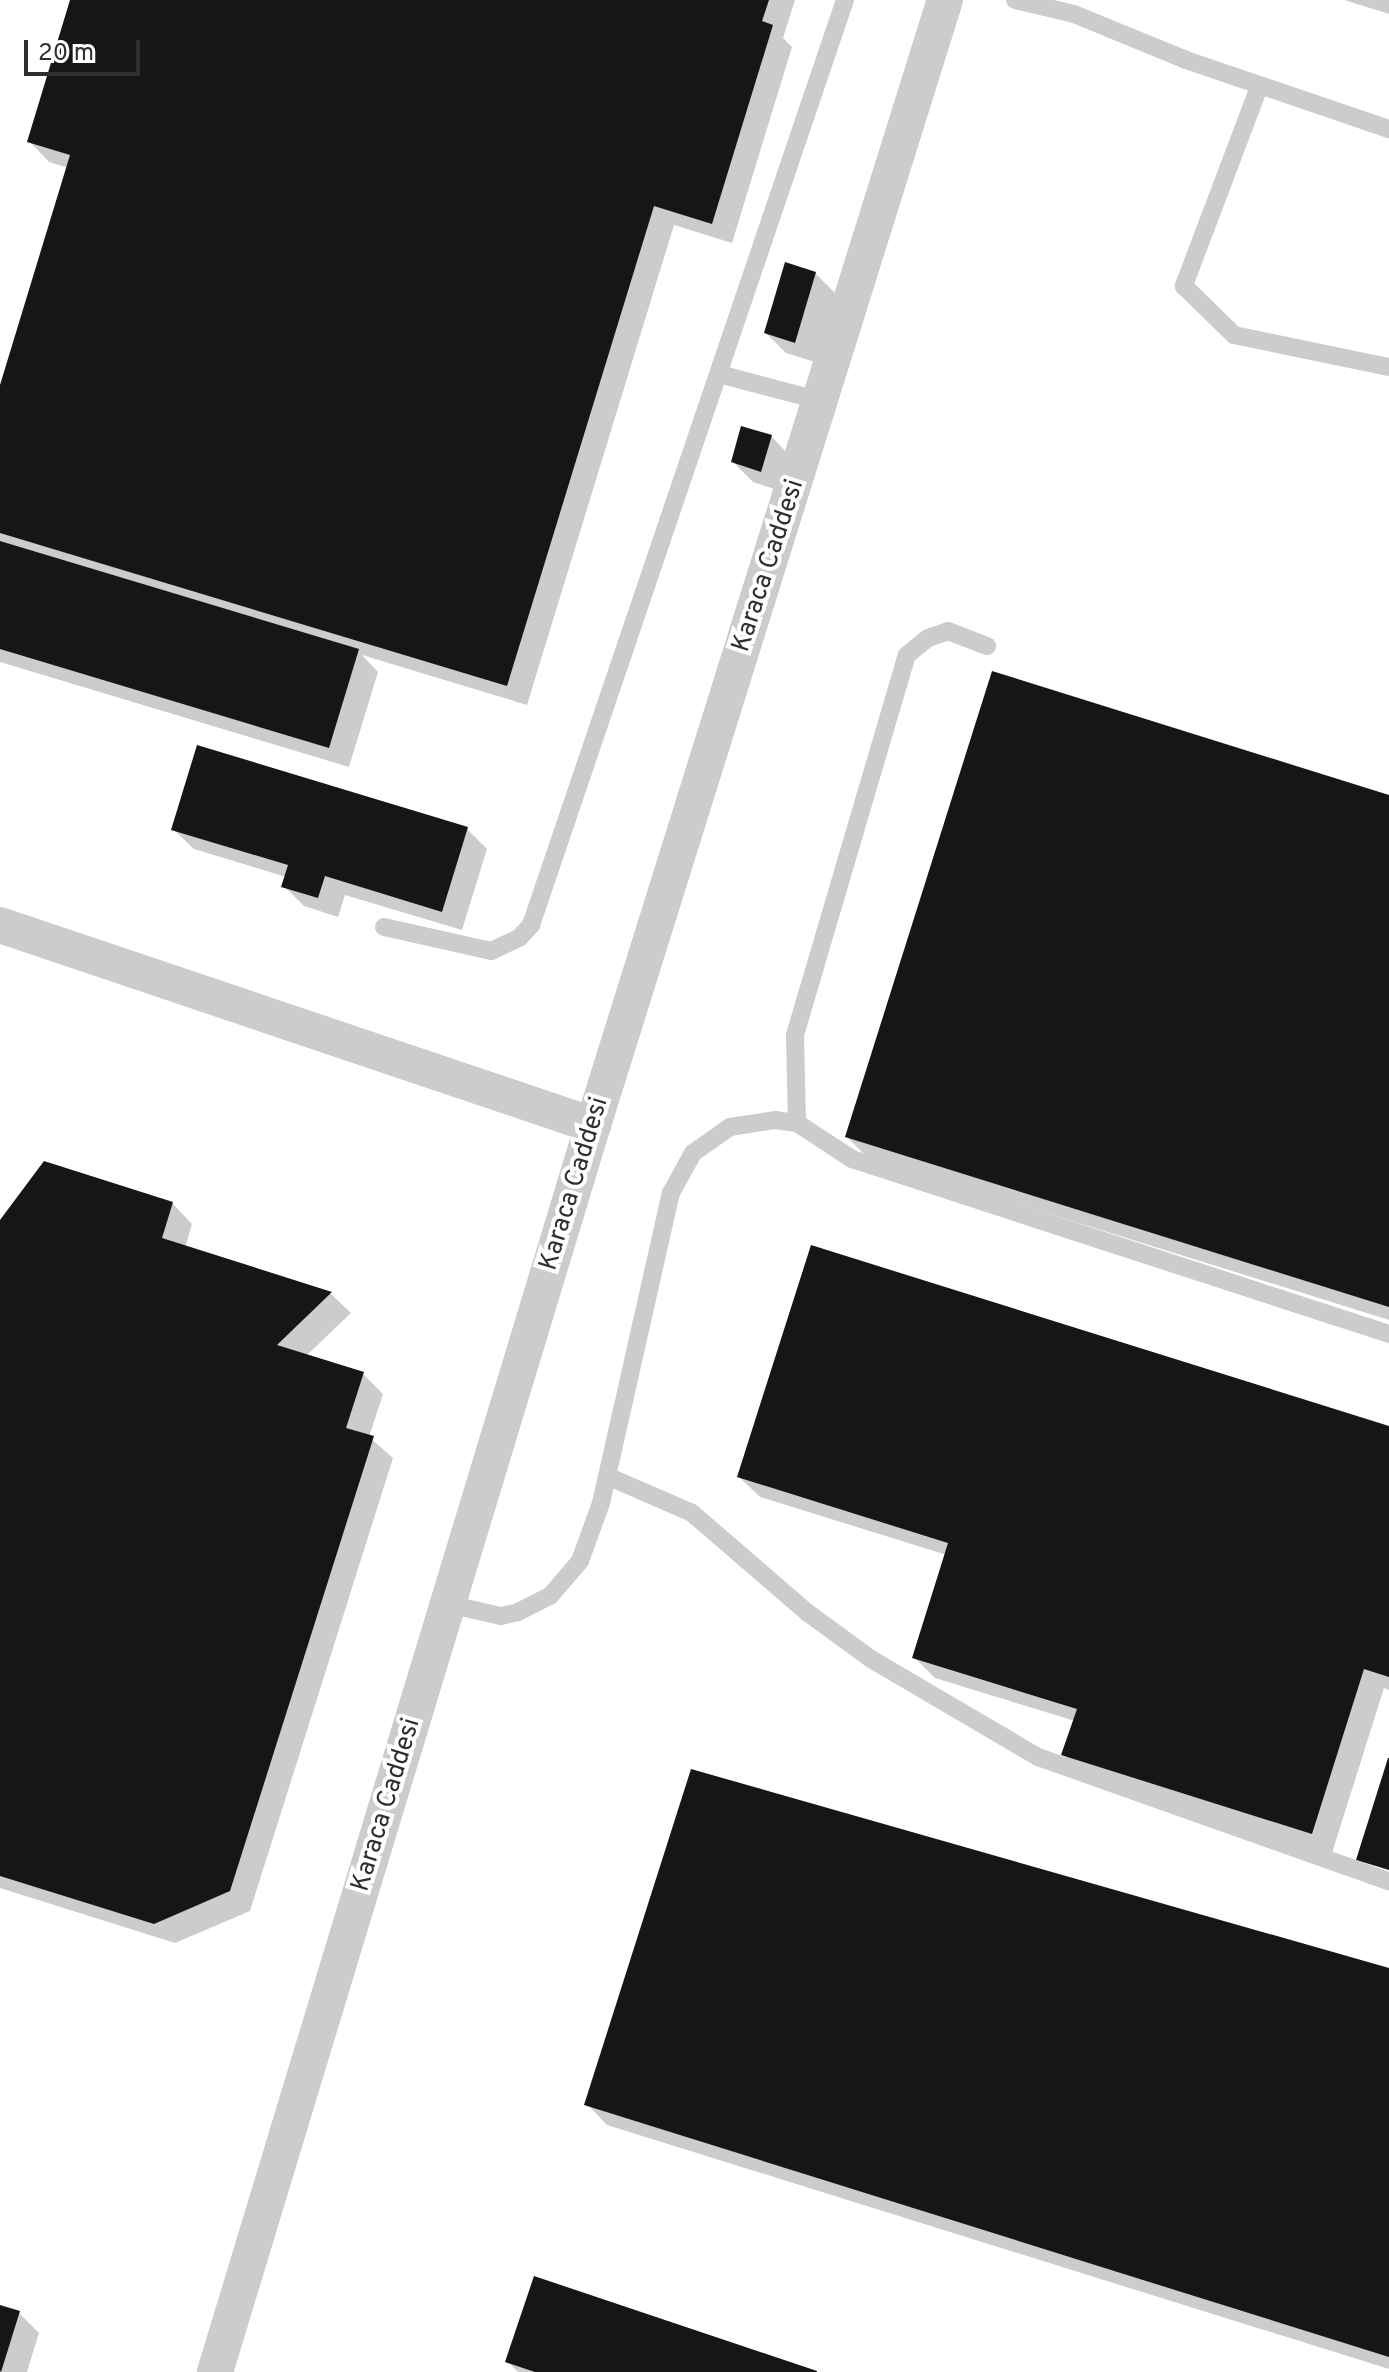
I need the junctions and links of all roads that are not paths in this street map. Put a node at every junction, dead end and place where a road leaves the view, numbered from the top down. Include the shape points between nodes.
1 (845, 0) edge
2 (945, 0) edge
3 (1015, 0) edge
4 (1077, 7) edge
5 (1259, 87) junction
6 (1389, 129) edge
7 (1389, 367) edge
8 (719, 374) junction
9 (821, 401) junction
10 (987, 646) dead end
11 (0, 925) edge
12 (384, 927) dead end
13 (797, 1123) junction
14 (593, 1125) junction
15 (1389, 1334) edge
16 (607, 1476) junction
17 (448, 1604) junction
18 (1389, 1881) edge
19 (215, 2372) edge

1 - 8 lane
2 - 9 street, Karaca Caddesi
3 - 4 lane
4 - 5 lane
5 - 6 lane
5 - 7 lane via 1184,286 1234,335
8 - 9 lane
8 - 12 lane via 531,925 519,938 491,951
9 - 14 street, Karaca Caddesi
10 - 13 lane via 948,631 928,638 907,655 795,1035
11 - 14 street
13 - 15 lane via 852,1159
13 - 16 lane via 763,1120 730,1127 710,1138 680,1172
14 - 17 street, Karaca Caddesi
16 - 17 lane via 580,1561 550,1596 501,1616
16 - 18 lane via 692,1513 795,1603 871,1659 1038,1757
17 - 19 street, Karaca Caddesi

